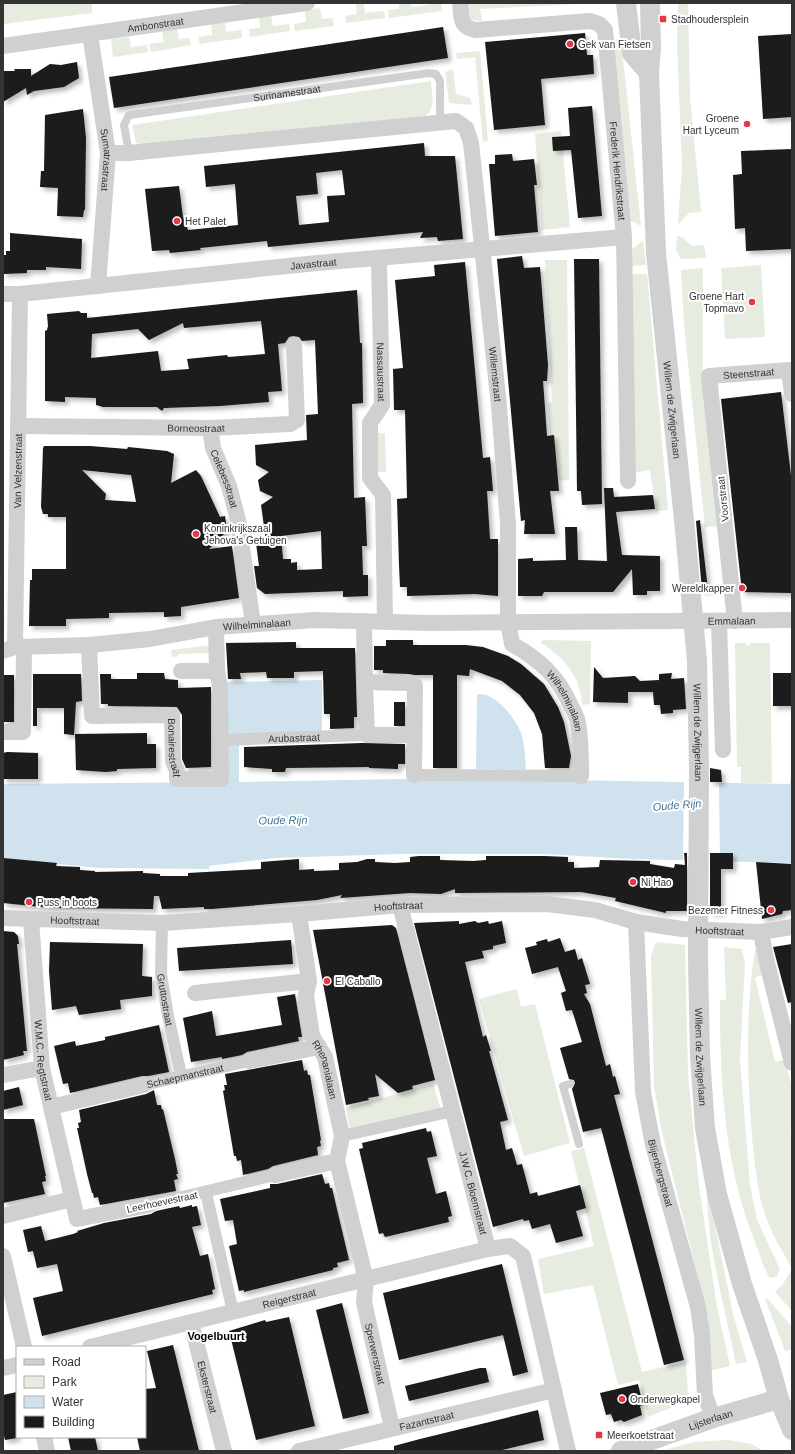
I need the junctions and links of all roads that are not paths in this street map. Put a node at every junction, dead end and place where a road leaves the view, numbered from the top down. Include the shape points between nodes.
1 (307, 3) edge
2 (460, 3) edge
3 (626, 3) edge
4 (650, 3) edge
5 (90, 34) junction
6 (3, 46) edge
7 (649, 73) junction
8 (440, 122) junction
9 (108, 153) junction
10 (129, 153) junction
11 (624, 236) junction
12 (480, 248) junction
13 (379, 258) junction
14 (98, 286) junction
15 (3, 294) edge
16 (20, 294) junction
17 (294, 345) dead end
18 (709, 376) joint
19 (792, 394) edge
20 (19, 426) junction
21 (210, 428) junction
22 (628, 481) dead end
23 (364, 620) junction
24 (792, 620) edge
25 (385, 621) junction
26 (736, 621) junction
27 (508, 622) junction
28 (672, 622) joint
29 (719, 622) junction
30 (253, 624) junction
31 (216, 627) junction
32 (89, 645) junction
33 (10, 648) edge
34 (181, 671) dead end
35 (217, 671) junction
36 (365, 682) junction
37 (3, 732) edge
38 (368, 735) junction
39 (414, 735) junction
40 (221, 740) junction
41 (723, 750) dead end
42 (414, 775) joint
43 (581, 776) joint
44 (400, 905) junction
45 (299, 914) junction
46 (3, 918) edge
47 (31, 920) junction
48 (636, 922) junction
49 (162, 923) junction
50 (792, 927) edge
51 (761, 932) junction
52 (309, 981) junction
53 (195, 992) dead end
54 (319, 1047) junction
55 (249, 1061) joint
56 (792, 1063) edge
57 (42, 1068) junction
58 (3, 1075) edge
59 (181, 1075) junction
60 (570, 1084) dead end
61 (144, 1085) joint
62 (51, 1107) junction
63 (453, 1111) junction
64 (342, 1136) junction
65 (579, 1144) dead end
66 (337, 1161) junction
67 (275, 1175) joint
68 (206, 1193) junction
69 (72, 1199) junction
70 (149, 1205) joint
71 (3, 1216) edge
72 (488, 1249) junction
73 (3, 1256) edge
74 (366, 1280) junction
75 (233, 1312) junction
76 (192, 1322) junction
77 (24, 1346) edge
78 (94, 1346) edge
79 (16, 1365) edge
80 (3, 1368) edge
81 (554, 1390) junction
82 (785, 1397) edge
83 (713, 1418) junction
84 (392, 1428) junction
85 (792, 1430) edge
86 (44, 1438) edge
87 (625, 1450) edge
88 (47, 1451) edge
89 (224, 1451) edge
90 (299, 1451) edge
91 (568, 1451) edge

1 - 5 street, Ambonstraat
2 - 11 street, Frederik Hendrikstraat via 462,24 467,29 590,21 599,24 605,30
3 - 7 street via 632,53
4 - 7 street, Willem de Zwijgerlaan
5 - 6 street, Ambonstraat
5 - 9 street, Sumatrastraat
7 - 82 street, Willem de Zwijgerlaan, bridge via 656,253 697,661 698,958 700,1056 705,1128 717,1194 742,1284 768,1360
8 - 10 street
8 - 10 lane, Surinamestraat via 440,81 436,74 429,73 129,115 124,124
8 - 12 street, Willemstraat via 456,121 466,128 471,143
9 - 10 street
9 - 14 street, Sumatrastraat
11 - 12 street, Javastraat
11 - 22 street, Frederik Hendrikstraat
12 - 13 street, Javastraat
12 - 27 street, Willemstraat via 498,395 508,524
13 - 14 street, Javastraat
13 - 25 street, Nassaustraat via 382,405 370,423 370,478 383,495
14 - 16 street, Javastraat
15 - 16 street, Javastraat
16 - 20 street, Van Velzenstraat
17 - 21 street, Borneostraat via 298,420 290,424
18 - 19 street, Steenstraat via 789,370
18 - 26 street, Voorstraat
20 - 21 street, Borneostraat
20 - 33 street, Van Velzenstraat
21 - 30 street, Celebesstraat via 213,448 229,486 238,520
23 - 25 street, Wilhelminalaan
23 - 30 street, Wilhelminalaan
23 - 36 street
24 - 26 street, Emmalaan
25 - 27 street, Wilhelminalaan
26 - 29 street, Emmalaan
27 - 28 street, Wilhelminalaan
27 - 43 street, Wilhelminalaan via 512,644 531,655 564,688 578,721
28 - 29 street, Emmalaan
29 - 41 street
30 - 31 street, Wilhelminalaan
31 - 32 street, Wilhelminalaan
31 - 35 street, Bonairestraat
32 - 33 street, Wilhelminalaan
32 - 40 street, Bonairestraat via 92,716 172,715 173,761 178,771 177,779 221,779
33 - 37 street, Van Velzenstraat via 28,733
34 - 35 street
35 - 40 street, Bonairestraat via 220,686
36 - 38 street
36 - 39 street via 409,683 415,686
38 - 39 street, Arubastraat
38 - 40 street, Arubastraat
39 - 42 street
42 - 43 street
44 - 45 street, Hooftstraat
44 - 48 street, Hooftstraat via 547,904 595,910
44 - 63 street, J.W.C. Bloemstraat
45 - 49 street, Hooftstraat
45 - 52 street, Rhenanialaan
46 - 47 street, Hooftstraat
47 - 49 street, Hooftstraat
47 - 57 street, W.M.C. Regtstraat
48 - 51 street, Hooftstraat via 682,929
48 - 83 street, Blijenbergstraat via 643,1092 653,1144 698,1306 705,1395
49 - 59 street, Gruttostraat via 161,974
50 - 51 street, Hooftstraat
51 - 56 street
52 - 53 street
52 - 54 street, Rhenanialaan via 306,995 312,1036
54 - 55 street, Schaepmanstraat
54 - 64 street, Rhenanialaan via 325,1057
55 - 59 street, Schaepmanstraat
57 - 58 street
57 - 62 street, W.M.C. Regtstraat
59 - 61 street, Schaepmanstraat
60 - 65 lane via 563,1086
61 - 62 street, Schaepmanstraat
62 - 69 street, W.M.C. Regtstraat
63 - 64 street
63 - 72 street, J.W.C. Bloemstraat
64 - 66 street, Rhenanialaan
66 - 67 street, Leerhoevestraat
66 - 74 street, Rhenanialaan
67 - 68 street, Leerhoevestraat
68 - 70 street, Leerhoevestraat
68 - 75 street
69 - 70 street, Leerhoevestraat via 77,1219
69 - 71 street
72 - 74 street, Reigerstraat
72 - 81 street via 510,1246 523,1256
73 - 77 street
74 - 75 street, Reigerstraat
74 - 84 street, Sperwerstraat via 364,1302
75 - 76 street, Reigerstraat
76 - 78 street, Reigerstraat
76 - 89 street, Eksterstraat
79 - 80 street
81 - 84 street, Fazantstraat
81 - 91 street
82 - 83 street, Lijsterlaan
82 - 85 street, Willem de Zwijgerlaan
83 - 87 street, Lijsterlaan
84 - 90 street, Fazantstraat
86 - 88 street

